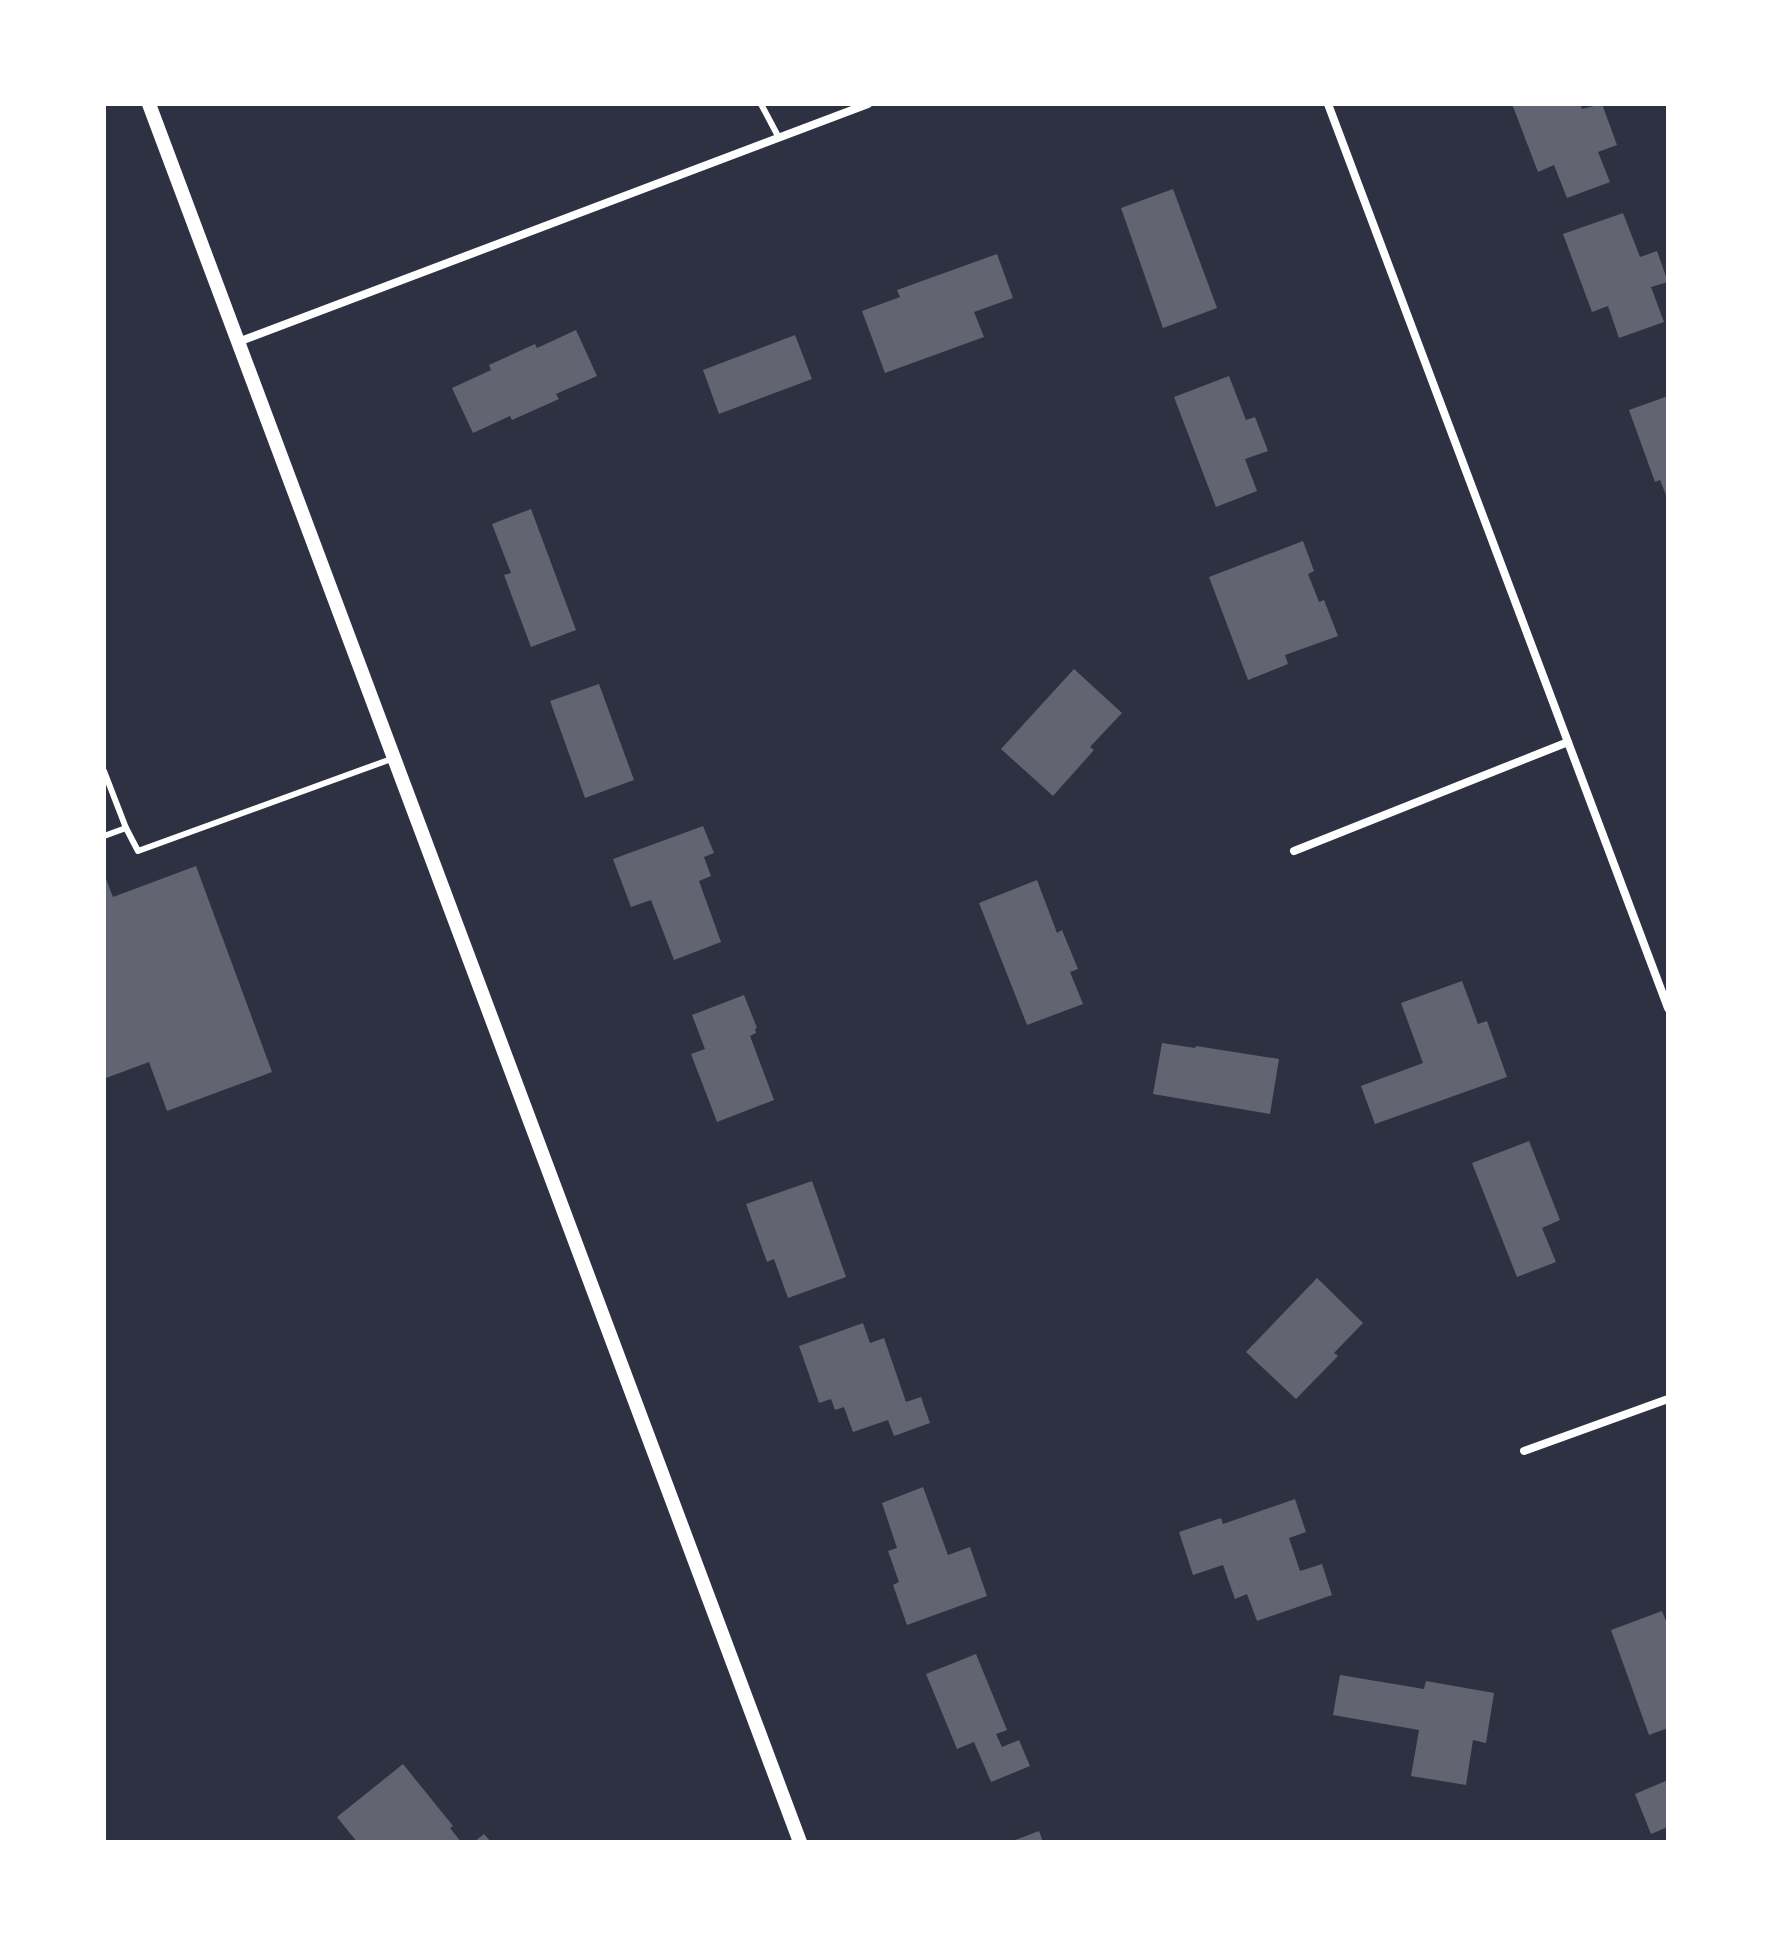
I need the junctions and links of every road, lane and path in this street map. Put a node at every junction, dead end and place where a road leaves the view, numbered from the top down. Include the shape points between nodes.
1 (149, 104) edge
2 (761, 104) edge
3 (868, 104) edge
4 (1328, 104) edge
5 (779, 138) junction
6 (238, 342) junction
7 (1568, 742) junction
8 (394, 758) junction
9 (104, 771) edge
10 (126, 828) junction
11 (104, 836) edge
12 (1294, 851) dead end
13 (1668, 1008) edge
14 (1668, 1399) edge
15 (1524, 1451) dead end
16 (800, 1842) edge

1 - 6 street
2 - 5 lane
3 - 5 street
4 - 7 street
5 - 6 street
6 - 8 street
7 - 12 street
7 - 13 street
8 - 10 lane via 138,851
8 - 16 street
9 - 10 lane
10 - 11 lane
14 - 15 street

